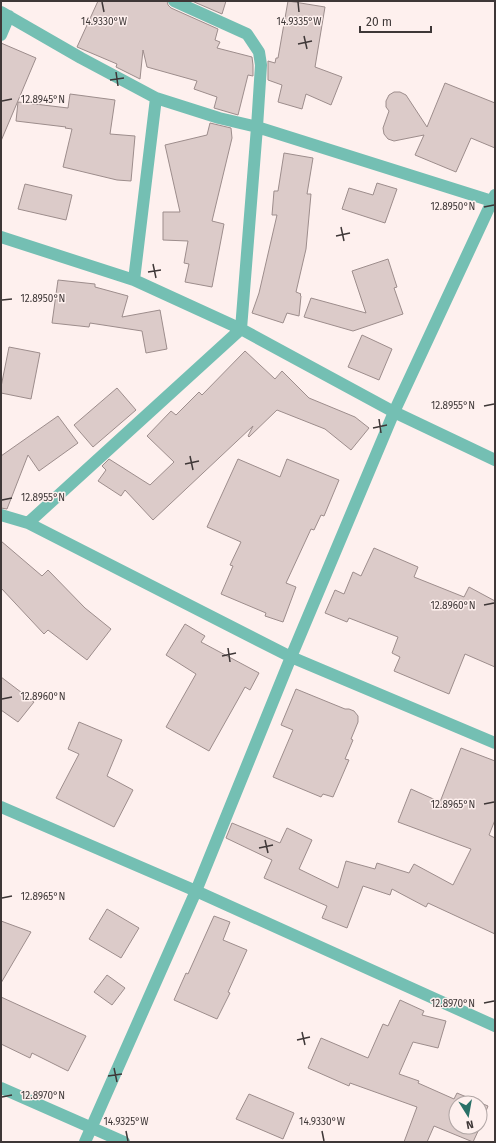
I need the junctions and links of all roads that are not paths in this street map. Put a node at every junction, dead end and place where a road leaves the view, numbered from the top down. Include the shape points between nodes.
1 (174, 1) edge
2 (5, 14) edge
3 (1, 35) edge
4 (156, 98) junction
5 (257, 127) junction
6 (494, 199) edge
7 (1, 237) edge
8 (134, 280) junction
9 (241, 328) junction
10 (394, 412) junction
11 (495, 460) edge
12 (1, 515) edge
13 (28, 523) junction
14 (290, 657) junction
15 (495, 743) edge
16 (1, 806) edge
17 (196, 891) junction
18 (495, 1026) edge
19 (1, 1088) edge
20 (92, 1127) junction
21 (85, 1142) edge
22 (124, 1142) edge

1 - 5 street via 247,34 259,52
2 - 3 street
2 - 4 street
4 - 5 street
4 - 8 street
5 - 6 street
5 - 9 street
6 - 10 street
7 - 8 street
8 - 9 street
9 - 10 street
9 - 13 street
10 - 11 street
10 - 14 street
12 - 13 street
13 - 14 street
14 - 15 street
14 - 17 street
16 - 17 street
17 - 18 street
17 - 20 street
19 - 20 street
20 - 21 street
20 - 22 street

